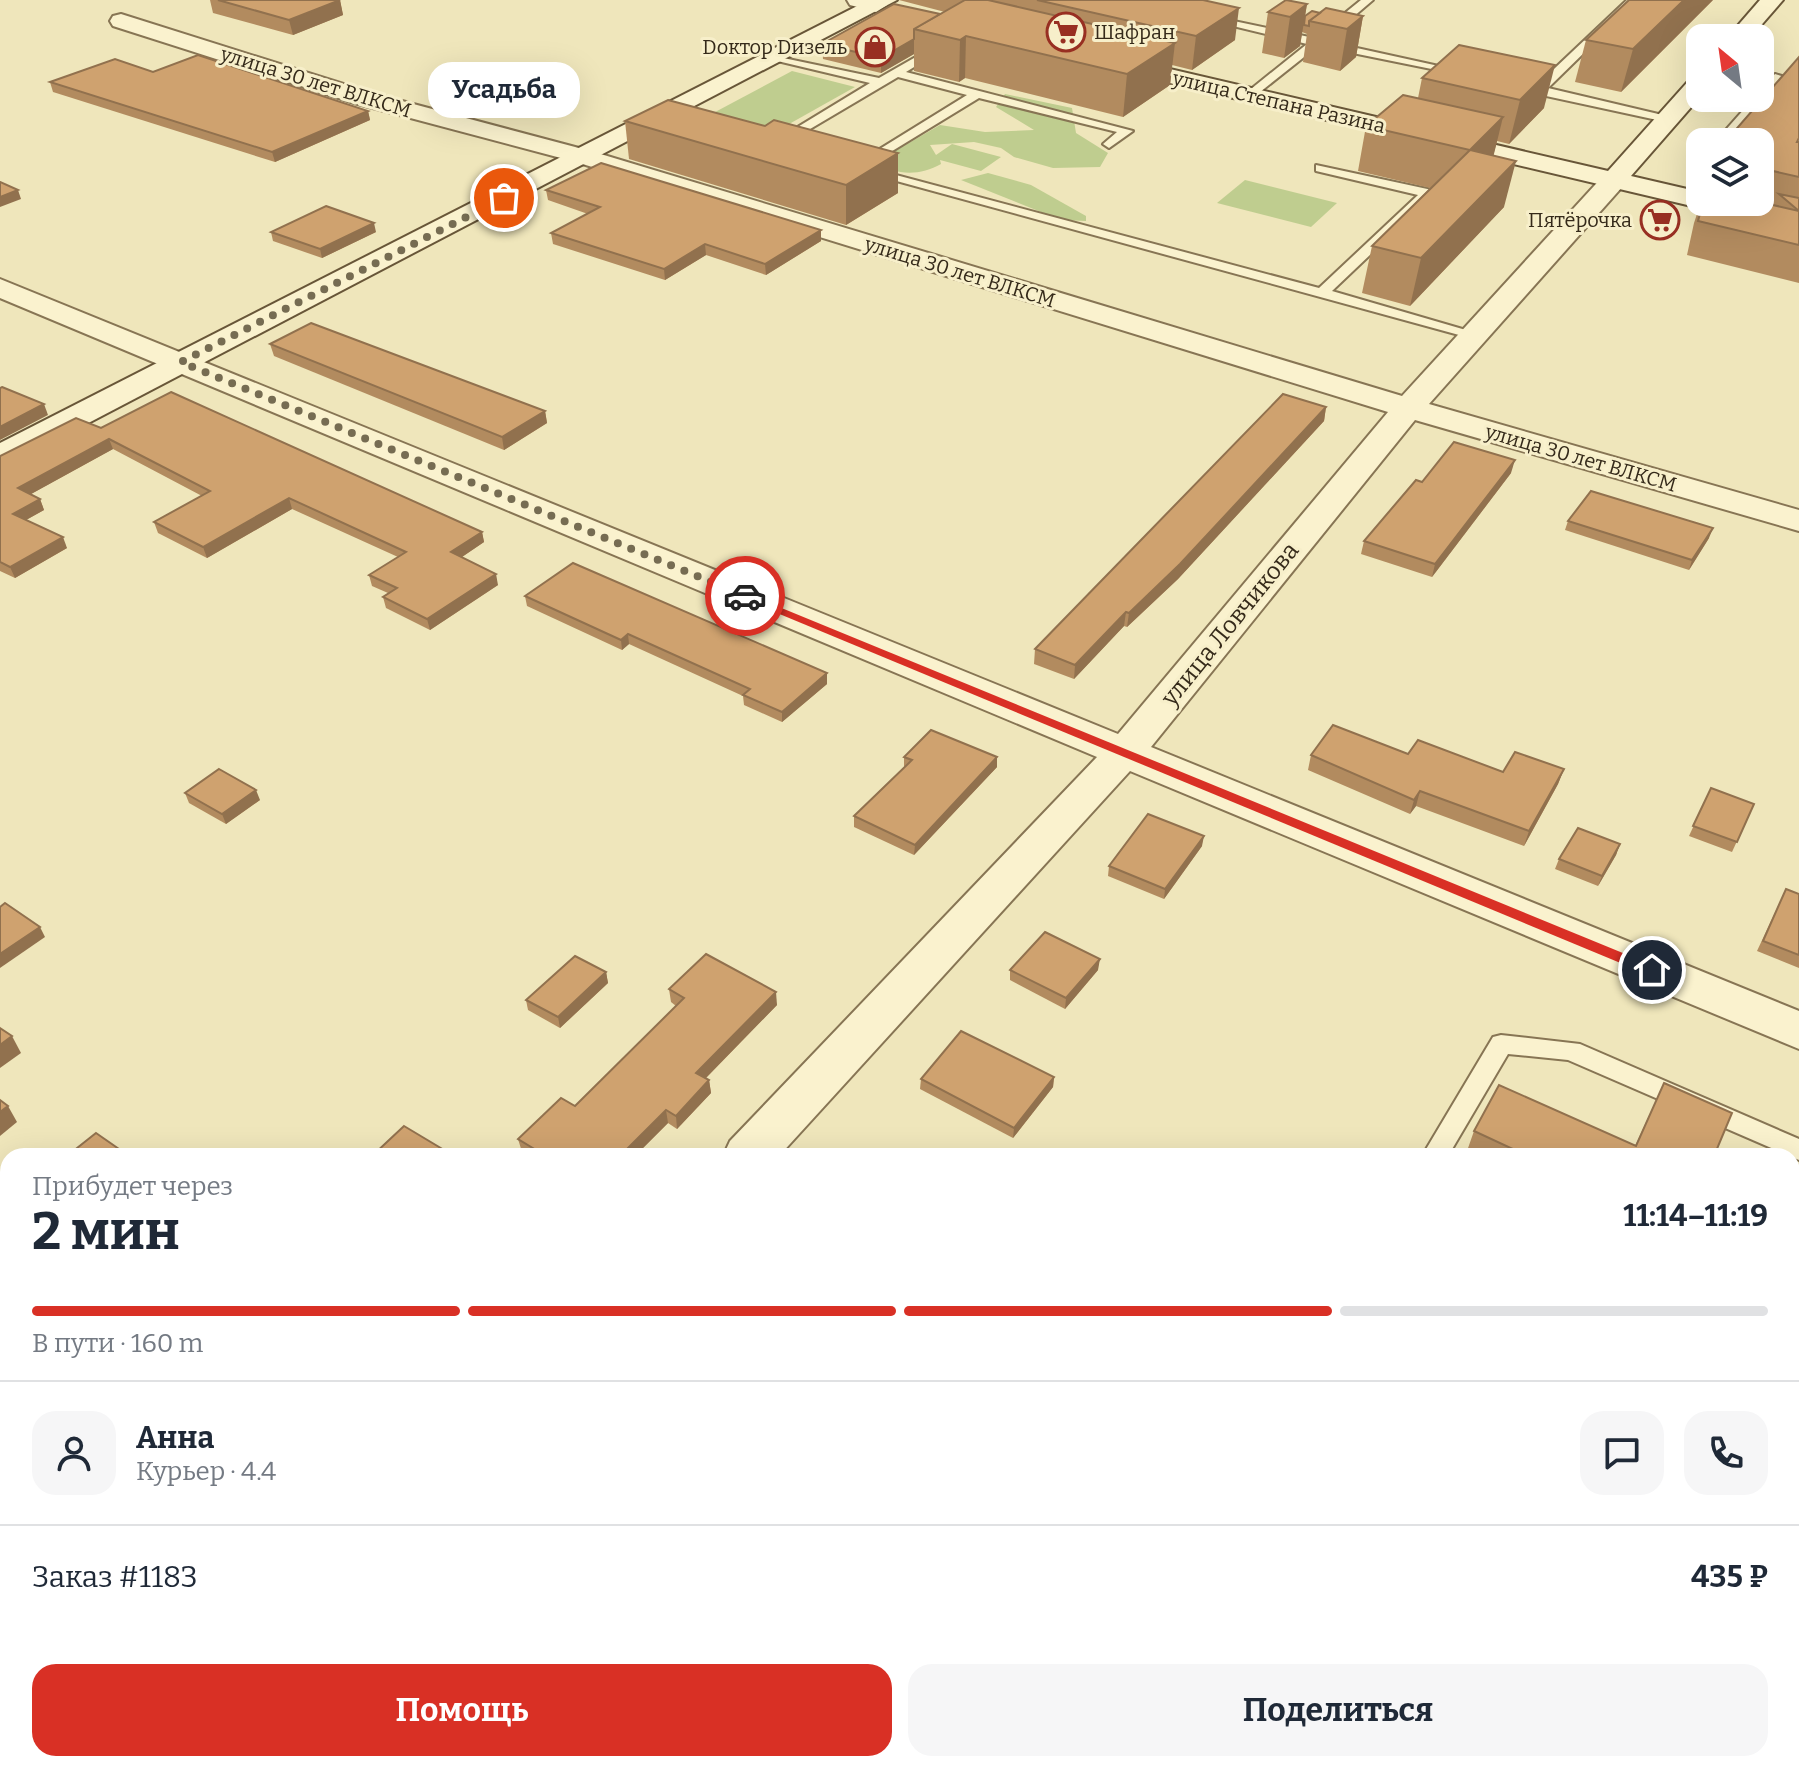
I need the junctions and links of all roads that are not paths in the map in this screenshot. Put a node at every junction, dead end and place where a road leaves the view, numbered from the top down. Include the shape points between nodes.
1 (1368, 0) edge
2 (1633, 0) edge
3 (1772, 0) edge
4 (880, 4) edge
5 (1196, 16) edge
6 (121, 21) dead end
7 (1751, 24) edge
8 (951, 41) edge
9 (1317, 42) junction
10 (773, 57) junction
11 (1096, 58) edge
12 (899, 74) junction
13 (1473, 76) edge
14 (1774, 76) edge
15 (883, 83) junction
16 (1518, 86) edge
17 (1774, 88) edge
18 (1539, 90) junction
19 (977, 94) junction
20 (1250, 96) junction
21 (1686, 98) edge
22 (1751, 112) edge
23 (1667, 120) junction
24 (1735, 128) edge
25 (1109, 144) dead end
26 (764, 150) edge
27 (585, 157) junction
28 (1321, 168) dead end
29 (1614, 180) junction
30 (1686, 197) edge
31 (0, 288) edge
32 (1322, 293) junction
33 (1475, 335) junction
34 (181, 362) junction
35 (1408, 408) junction
36 (0, 456) edge
37 (1799, 521) edge
38 (1124, 753) junction
39 (1799, 1031) edge
40 (755, 1148) edge
41 (1440, 1148) edge
42 (1794, 1148) edge

1 - 9 lane
2 - 18 lane
3 - 7 street
4 - 10 street
5 - 9 lane
6 - 27 street, улица 30 лет ВЛКСМ via 363,98
8 - 12 lane
9 - 13 lane
9 - 20 lane
10 - 15 lane
10 - 27 street via 653,126
11 - 20 street, улица Степана Разина
12 - 15 lane
12 - 19 lane
14 - 17 lane via 1784,78
15 - 26 lane
16 - 18 lane
18 - 23 lane
19 - 25 lane via 1127,131
19 - 32 lane via 855,168
20 - 29 street, улица Степана Разина
21 - 23 street, улица Ловчикова
22 - 24 lane
23 - 29 street, улица Ловчикова
27 - 34 street
27 - 35 street, улица 30 лет ВЛКСМ
28 - 32 lane via 1427,193
29 - 30 street, улица Степана Разина
29 - 33 street, улица Ловчикова
31 - 34 street
32 - 33 lane
33 - 35 street, улица Ловчикова
34 - 36 street
34 - 38 street
35 - 37 street, улица 30 лет ВЛКСМ
35 - 38 street, улица Ловчикова
38 - 39 street
38 - 40 street, улица Ловчикова
41 - 42 lane via 1501,1044 1571,1051

